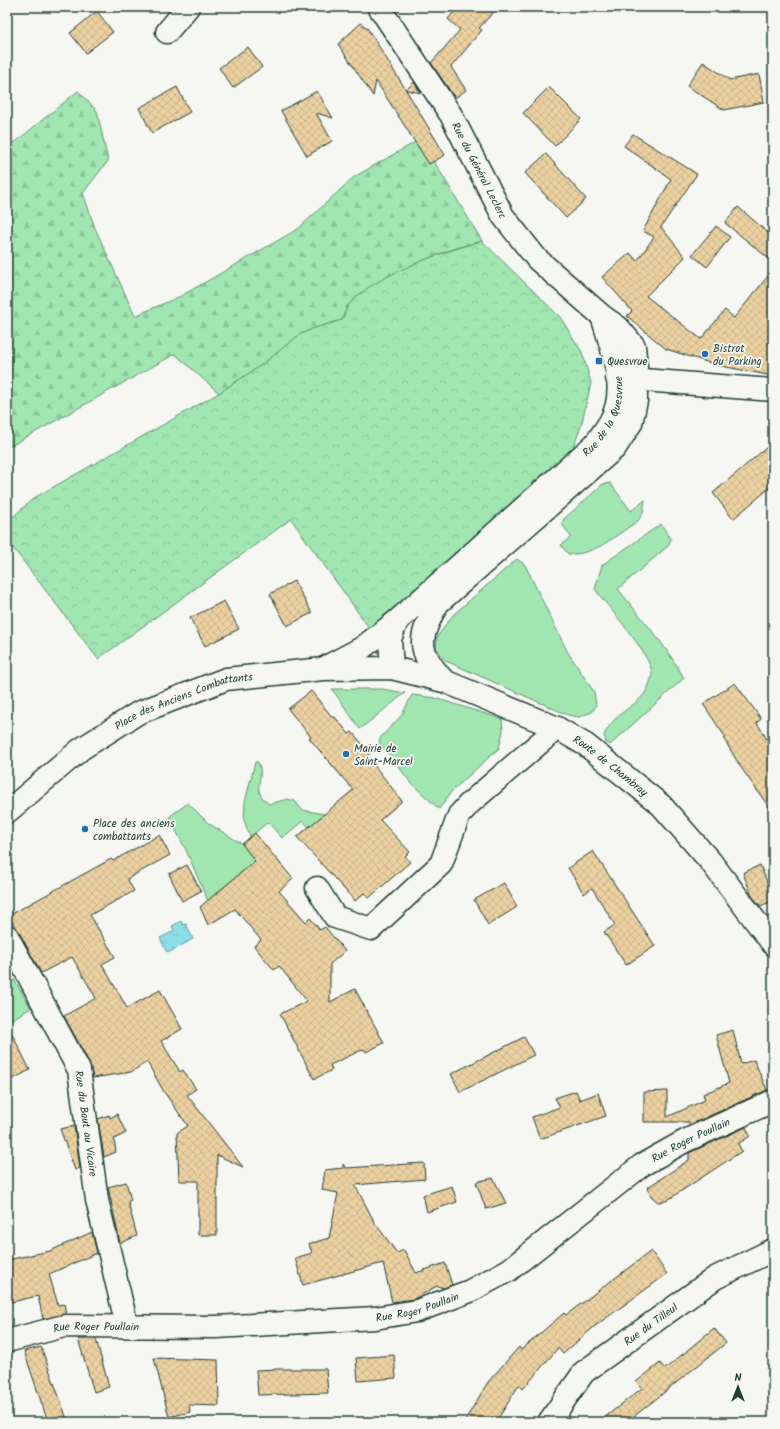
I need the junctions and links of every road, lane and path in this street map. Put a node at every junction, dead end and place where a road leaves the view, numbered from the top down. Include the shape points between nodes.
1 (188, 7) edge
2 (380, 7) edge
3 (167, 32) dead end
4 (602, 316) joint
5 (627, 378) junction
6 (773, 390) edge
7 (397, 621) junction
8 (392, 668) junction
9 (323, 669) junction
10 (444, 681) junction
11 (557, 728) junction
12 (7, 812) edge
13 (317, 888) dead end
14 (7, 936) edge
15 (773, 944) edge
16 (773, 1101) edge
17 (773, 1250) edge
18 (127, 1326) junction
19 (7, 1341) edge
20 (549, 1422) edge

1 - 3 street
2 - 4 street, Rue du Général Leclerc via 451,114 504,216 537,259
4 - 5 street, Rue de la Quesvrue via 614,359
5 - 6 street
5 - 7 street, Rue de la Quesvrue via 619,389 613,417 595,444
5 - 10 street, Rue de la Quesvrue via 636,401 631,423 615,448 438,603 427,623 422,648 431,667
7 - 8 street, Rue de la Quesvrue via 390,639
7 - 9 street, Rue de la Quesvrue via 362,648
8 - 9 street, Place des Anciens Combattants
8 - 10 street, Route de Chambray
9 - 12 street, Place des Anciens Combattants via 226,680 138,713 81,749
10 - 11 street, Route de Chambray
11 - 13 street via 470,803 459,816 441,864 371,929 335,917
11 - 15 street, Route de Chambray via 586,745 662,804 712,862
14 - 18 street, Rue du Bout au Vicaire via 79,1070 97,1200
16 - 18 street, Rue Roger Poullain via 685,1141 642,1165 509,1270 470,1291 417,1312 375,1318 216,1327
17 - 20 street, Rue du Tilleul via 716,1278 584,1372
18 - 19 street, Rue Roger Poullain via 64,1326

